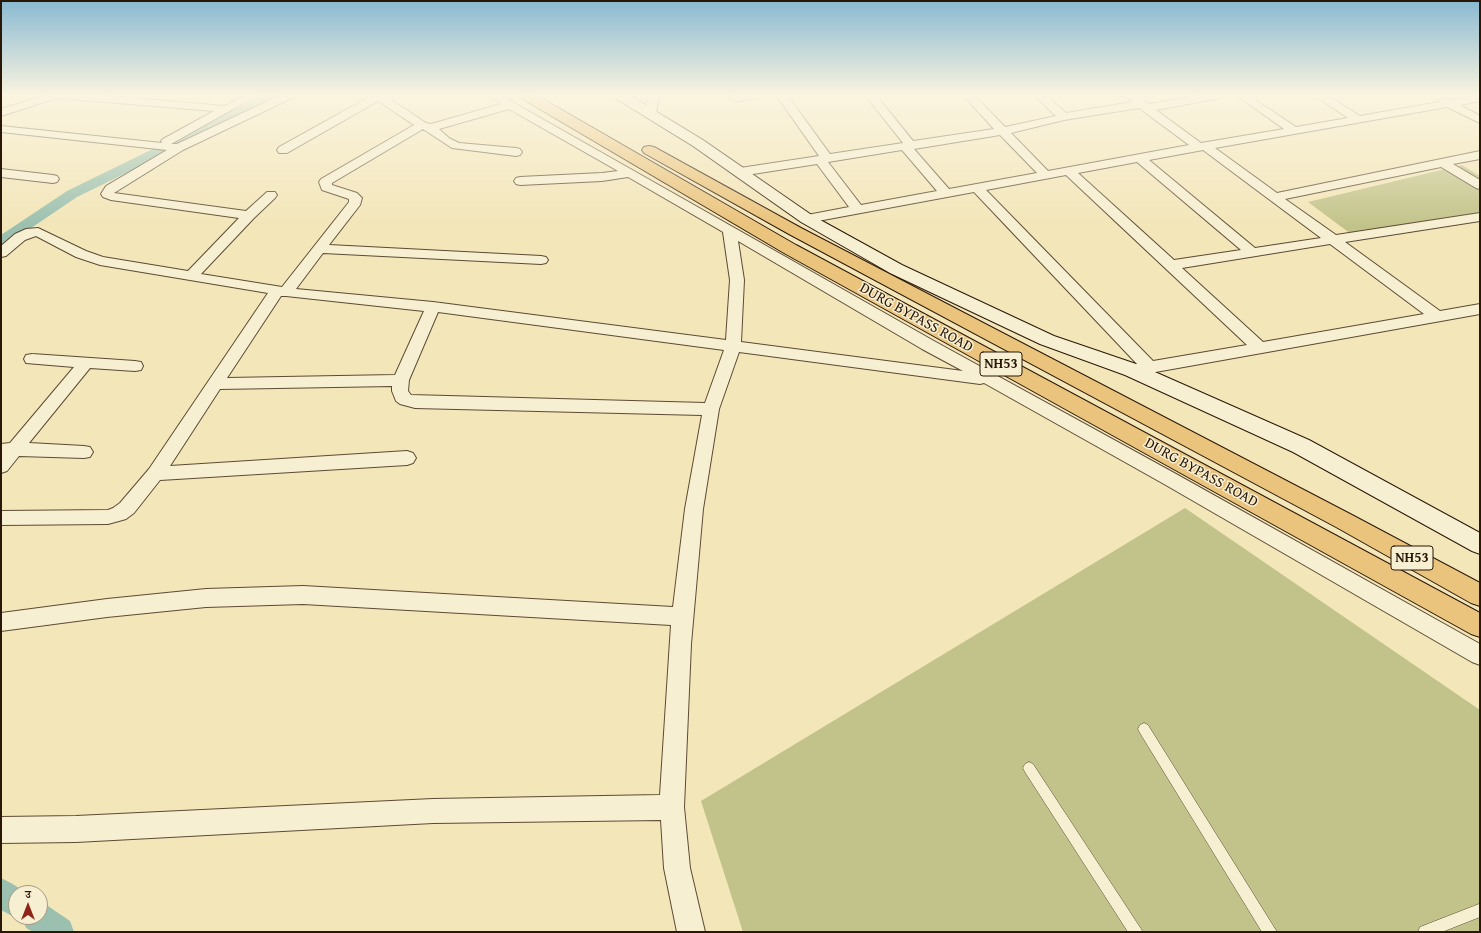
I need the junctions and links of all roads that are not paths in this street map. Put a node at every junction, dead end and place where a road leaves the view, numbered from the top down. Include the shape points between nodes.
1 (86, 139) edge
2 (173, 139) edge
3 (199, 139) edge
4 (303, 139) edge
5 (405, 139) edge
6 (443, 139) edge
7 (577, 139) edge
8 (588, 139) edge
9 (630, 139) edge
10 (691, 139) edge
11 (810, 139) edge
12 (902, 139) edge
13 (955, 139) edge
14 (1010, 139) edge
15 (1190, 139) edge
16 (1247, 139) edge
17 (160, 146) junction
18 (908, 146) junction
19 (1202, 147) junction
20 (179, 148) junction
21 (283, 150) dead end
22 (516, 152) dead end
23 (1480, 155) edge
24 (1139, 158) junction
25 (824, 159) junction
26 (1443, 163) junction
27 (740, 172) junction
28 (1069, 172) junction
29 (1, 173) edge
30 (630, 173) junction
31 (1046, 176) junction
32 (52, 179) dead end
33 (520, 181) dead end
34 (1480, 185) edge
35 (977, 188) junction
36 (946, 194) junction
37 (271, 195) dead end
38 (1274, 197) junction
39 (858, 210) junction
40 (249, 215) junction
41 (1480, 217) edge
42 (807, 219) junction
43 (729, 230) junction
44 (1333, 241) junction
45 (318, 249) junction
46 (1, 253) edge
47 (1253, 253) junction
48 (541, 260) dead end
49 (1170, 265) junction
50 (190, 277) junction
51 (282, 292) junction
52 (432, 307) junction
53 (1480, 310) edge
54 (1438, 317) junction
55 (733, 347) junction
56 (1260, 348) junction
57 (32, 359) dead end
58 (86, 363) junction
59 (134, 366) dead end
60 (1141, 369) junction
61 (401, 380) junction
62 (991, 380) junction
63 (215, 384) junction
64 (711, 409) junction
65 (8, 449) edge
66 (84, 452) dead end
67 (407, 458) dead end
68 (1, 466) edge
69 (155, 474) junction
70 (1, 518) edge
71 (1480, 544) edge
72 (1480, 594) edge
73 (683, 617) junction
74 (1, 622) edge
75 (1480, 626) edge
76 (1480, 655) edge
77 (1144, 729) dead end
78 (1029, 768) dead end
79 (672, 806) junction
80 (1, 830) edge
81 (1479, 911) edge
82 (691, 932) edge
83 (1136, 932) edge
84 (1270, 932) edge
85 (1425, 932) edge

1 - 17 street
2 - 17 street
3 - 20 street
4 - 21 street
5 - 45 street via 325,182 326,187 356,198
6 - 22 street via 456,146
7 - 30 street
8 - 75 highway, DURG BYPASS ROAD / NH53
9 - 72 highway, DURG BYPASS ROAD / NH53 via 795,231
10 - 27 street
11 - 25 street
12 - 18 street
13 - 18 street
14 - 31 street
15 - 19 street
16 - 19 street
17 - 20 street
18 - 25 street
18 - 36 street
19 - 24 street
19 - 38 street
20 - 40 street via 110,189 108,194
23 - 26 street
24 - 28 street
24 - 47 street
25 - 27 street
25 - 39 street
26 - 34 street
26 - 38 street
27 - 42 street
28 - 31 street
28 - 49 street
29 - 32 street
30 - 33 street
30 - 43 street
31 - 35 street
35 - 36 street
35 - 60 street
36 - 39 street
37 - 40 street
38 - 44 street
39 - 42 street
40 - 50 street
41 - 44 street
42 - 60 street via 896,269 1047,340
43 - 55 street via 737,280
43 - 62 street
44 - 47 street
44 - 54 street
45 - 48 street
45 - 51 street
46 - 50 street via 20,236 38,232 100,261
47 - 49 street
49 - 56 street
50 - 51 street
51 - 52 street
51 - 63 street
52 - 55 street
52 - 61 street
53 - 54 street
54 - 56 street
55 - 62 street
55 - 64 street
56 - 60 street
57 - 58 street
58 - 59 street
58 - 65 street
60 - 71 street via 1301,446
61 - 63 street
61 - 64 street via 402,397 415,402
62 - 76 street
63 - 69 street
64 - 73 street via 694,509
65 - 66 street
65 - 68 street
67 - 69 street
69 - 70 street via 119,514 108,517
73 - 74 street via 303,595 206,598
73 - 79 street
77 - 84 lane
78 - 83 lane
79 - 80 street via 433,811
79 - 82 street via 677,868
81 - 85 lane

